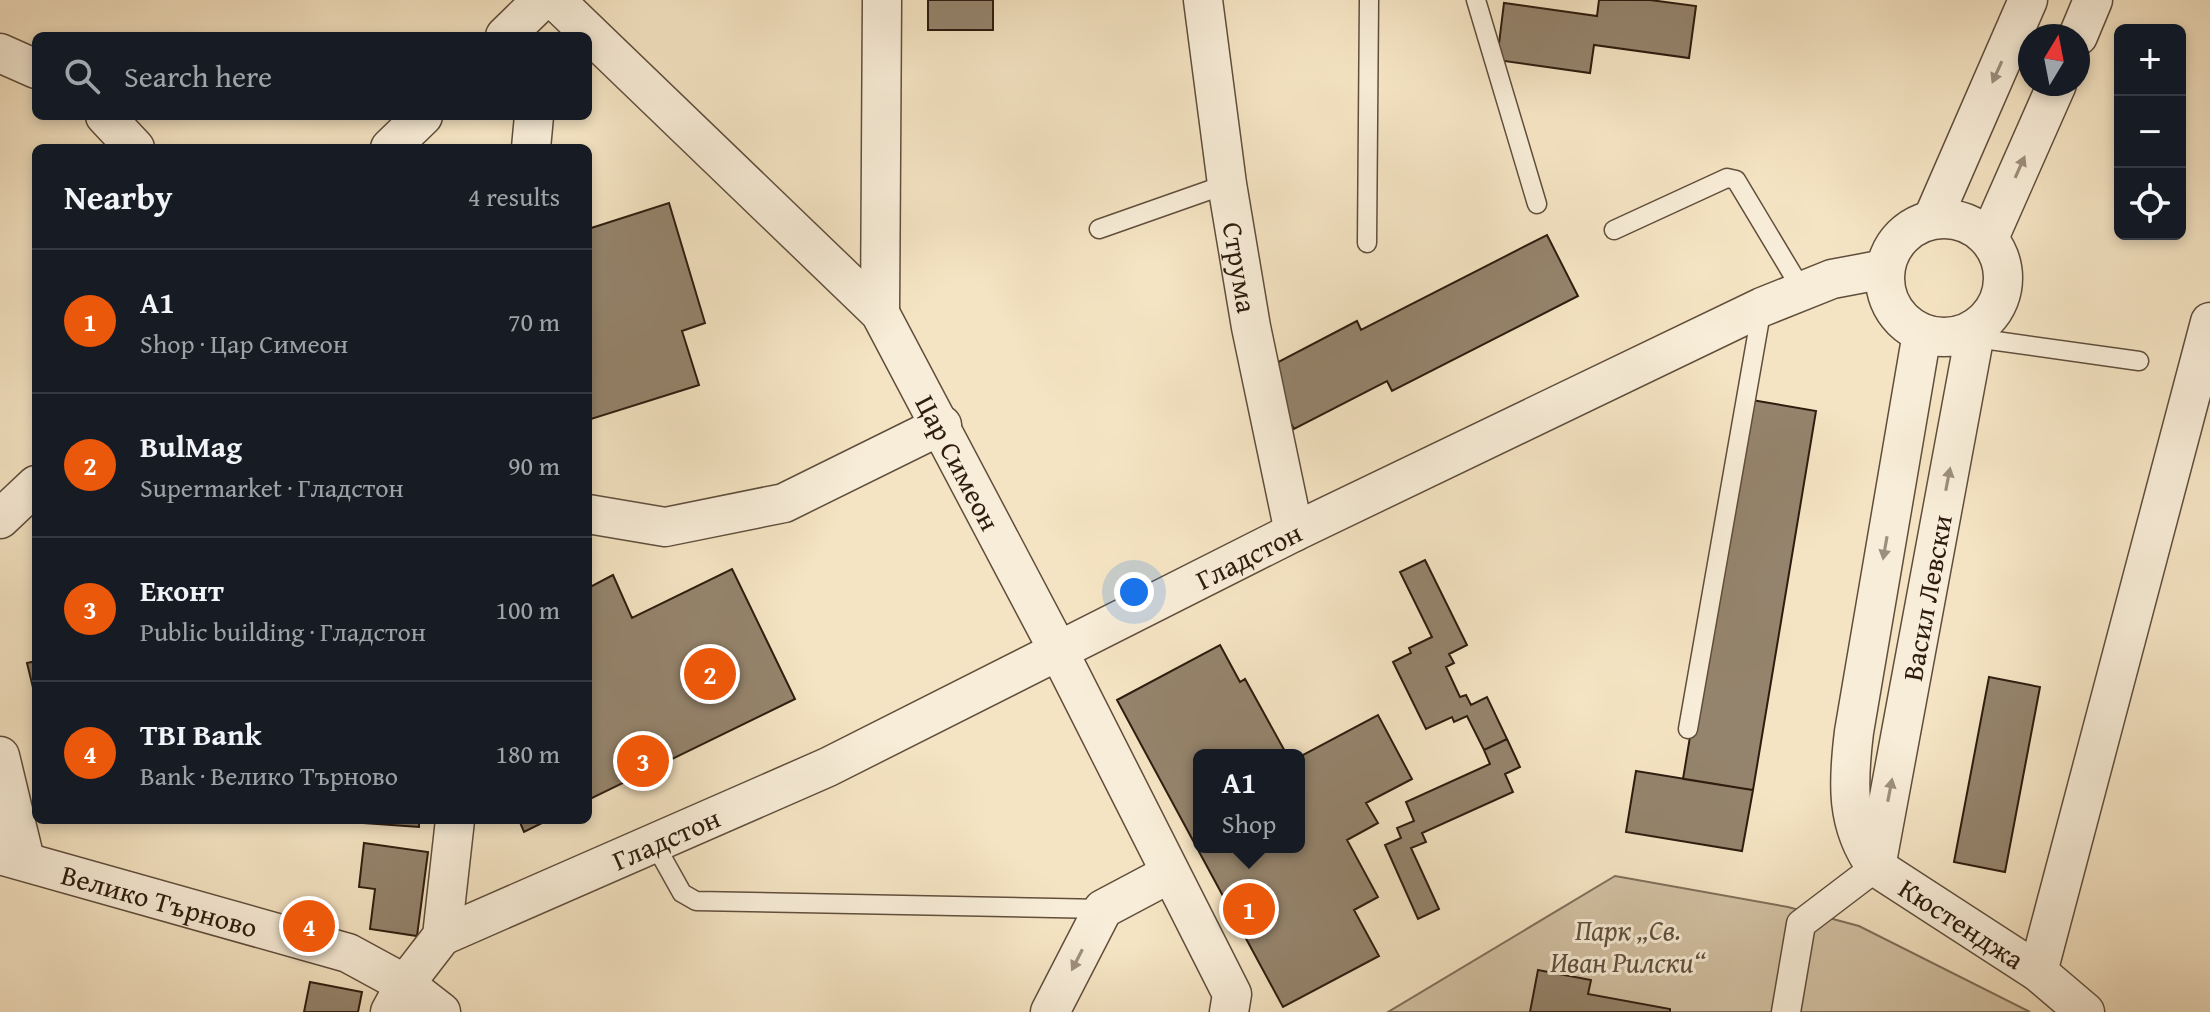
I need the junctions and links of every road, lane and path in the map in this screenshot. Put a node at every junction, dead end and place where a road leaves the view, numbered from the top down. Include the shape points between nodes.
1 (545, 0) edge
2 (555, 0) edge
3 (882, 0) edge
4 (1203, 0) edge
5 (1369, 0) edge
6 (1476, 0) edge
7 (2028, 0) edge
8 (2093, 0) edge
9 (2083, 24) edge
10 (509, 32) edge
11 (544, 32) edge
12 (588, 32) edge
13 (592, 36) edge
14 (0, 53) edge
15 (32, 67) edge
16 (2052, 96) edge
17 (109, 120) edge
18 (419, 120) edge
19 (534, 120) edge
20 (131, 144) edge
21 (394, 144) edge
22 (531, 144) edge
23 (1227, 184) junction
24 (1537, 204) dead end
25 (1933, 218) junction
26 (1099, 229) dead end
27 (1614, 230) dead end
28 (1989, 238) junction
29 (1367, 243) dead end
30 (1885, 269) junction
31 (1802, 290) junction
32 (1762, 307) junction
33 (880, 313) junction
34 (2210, 322) edge
35 (1958, 334) junction
36 (2139, 361) dead end
37 (942, 425) junction
38 (32, 489) edge
39 (592, 515) edge
40 (0, 519) edge
41 (1294, 532) junction
42 (1059, 652) junction
43 (1688, 729) dead end
44 (0, 756) edge
45 (455, 824) edge
46 (654, 843) junction
47 (12, 857) edge
48 (1876, 867) junction
49 (1169, 874) junction
50 (1103, 909) junction
51 (442, 936) junction
52 (2038, 972) junction
53 (397, 998) edge
54 (1234, 1006) edge
55 (441, 1012) edge
56 (1050, 1012) edge
57 (1786, 1012) edge
58 (2085, 1012) edge

1 - 10 street
1 - 11 street
2 - 12 street, Цар Симеон
3 - 33 street
4 - 23 street, Струма
5 - 29 lane
6 - 24 lane
7 -> 25 street
8 - 9 street
13 - 33 street, Цар Симеон
14 - 15 street
28 -> 16 street
17 - 20 street
18 - 21 street
19 - 22 street
23 - 26 lane
23 - 41 street, Струма
25 - 28 street via 1964,222
25 - 30 street via 1901,236
27 - 31 lane via 1727,178 1736,180
28 - 35 street via 2000,256 2001,296 1992,314
30 - 31 street, Гладстон
30 - 35 street via 1889,301 1897,314
31 - 32 street, Гладстон
32 - 41 street, Гладстон
32 - 43 lane
33 - 37 street, Цар Симеон
34 - 52 street
35 - 36 lane
48 -> 35 street, Васил Левски
35 -> 48 street, Васил Левски via 1851,759 1851,812 1861,846
37 - 39 street via 784,503 665,527
37 - 42 street, Цар Симеон
38 - 40 street
41 - 42 street, Гладстон
42 - 46 street, Гладстон via 828,767
42 - 49 street, Цар Симеон
44 - 47 street
45 - 51 street
46 - 50 lane via 682,893 696,901
46 - 51 street, Гладстон
47 - 53 street, Велико Търново via 348,953
48 - 52 street, Кюстенджа
48 - 57 street via 1801,924
49 - 50 street
49 - 54 street, Цар Симеон
50 -> 56 street
51 - 53 street
52 - 58 street, Кюстенджа
53 - 55 street, Велико Търново

